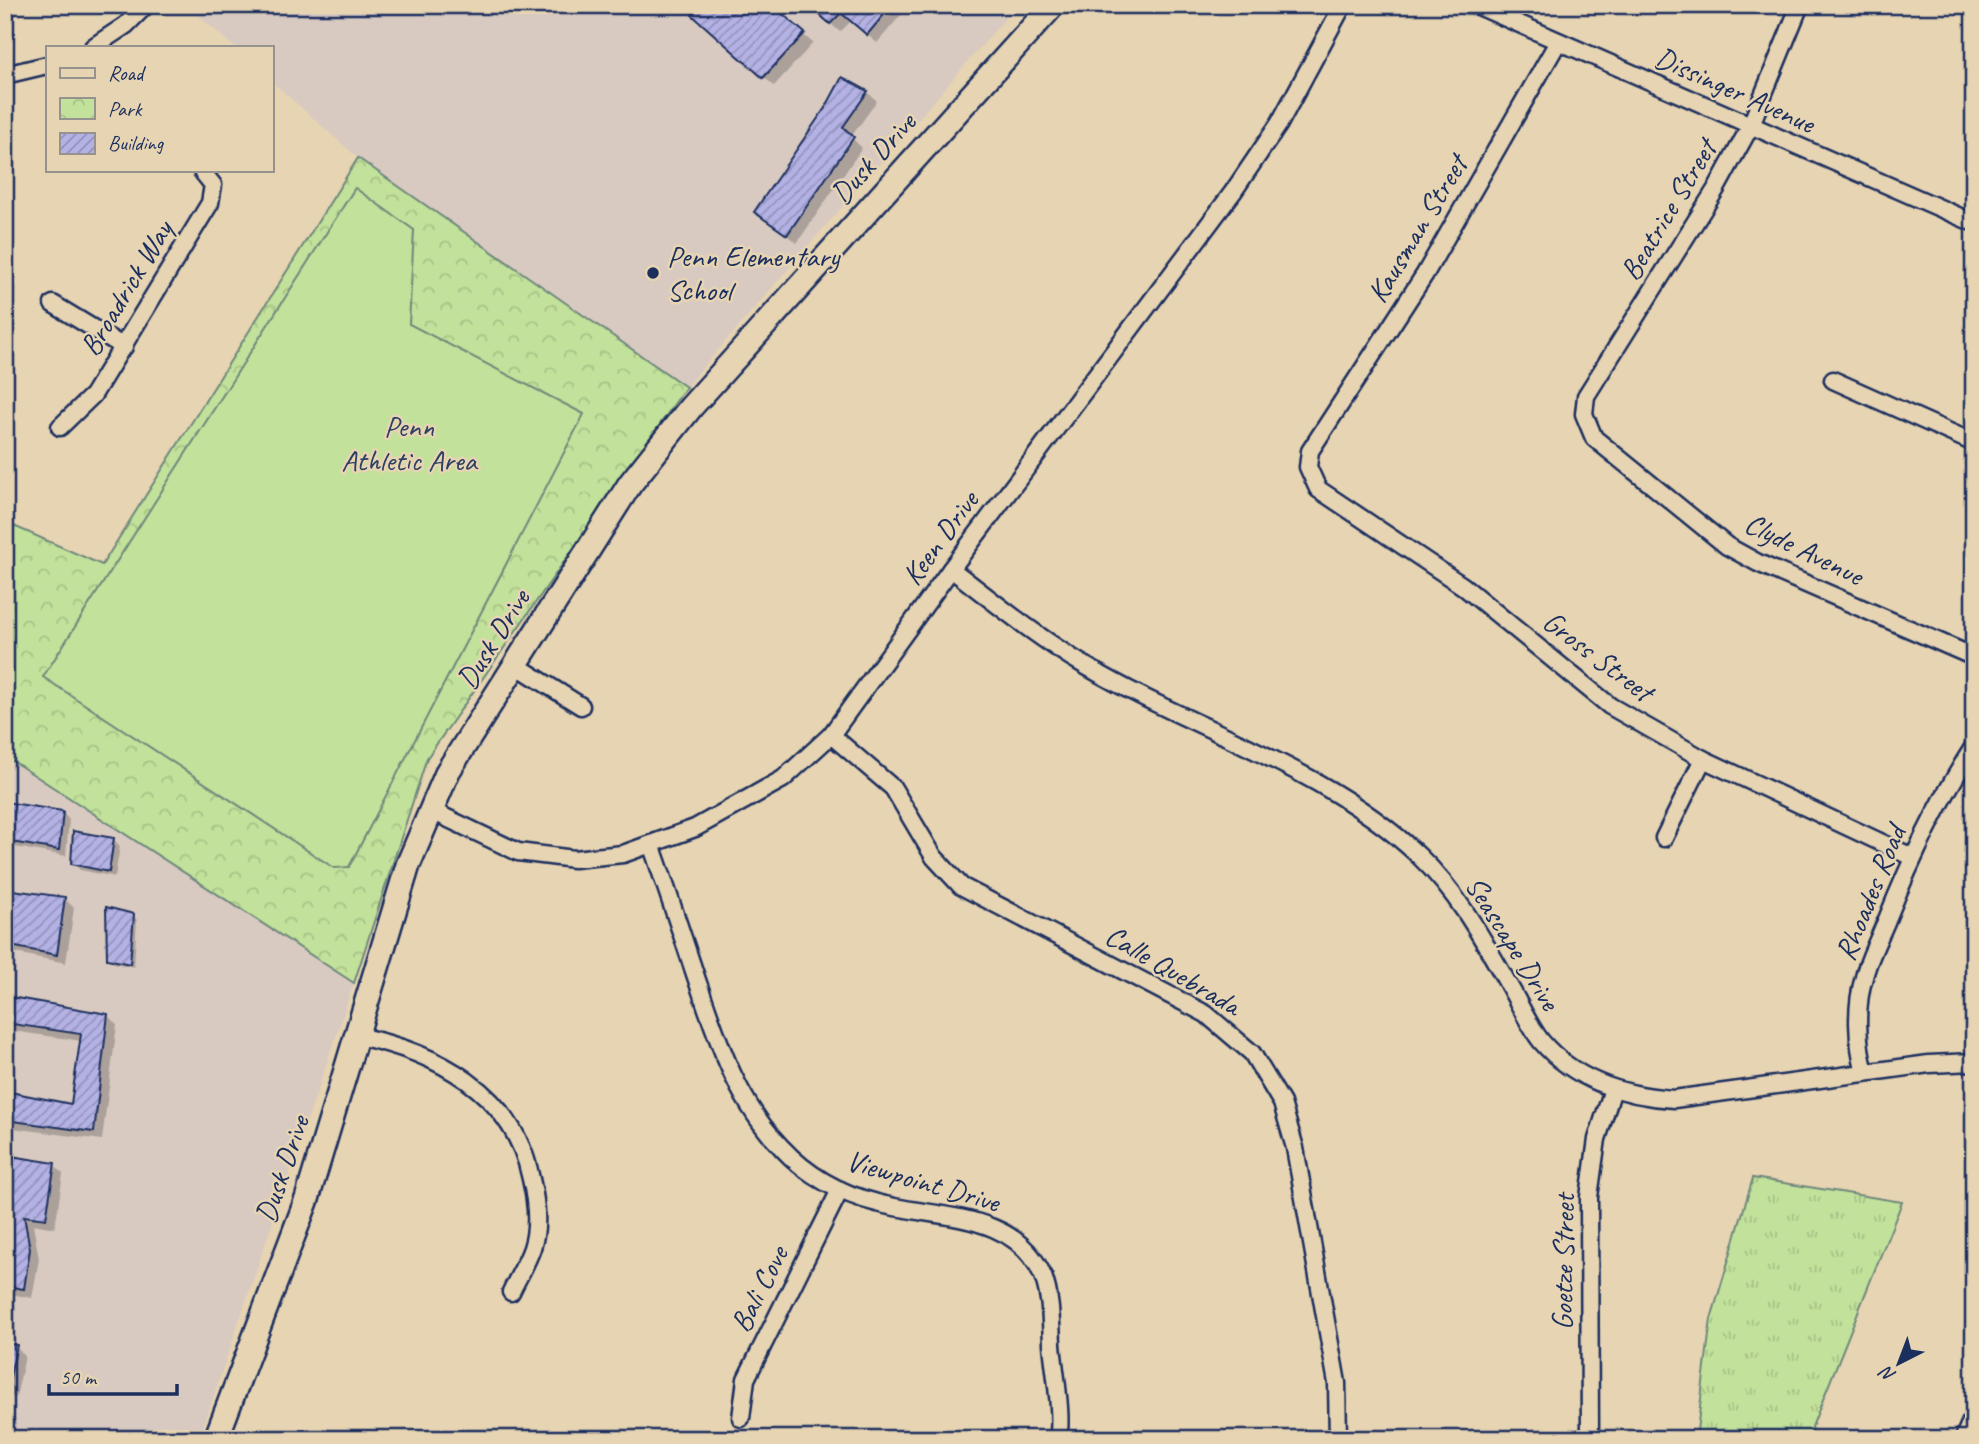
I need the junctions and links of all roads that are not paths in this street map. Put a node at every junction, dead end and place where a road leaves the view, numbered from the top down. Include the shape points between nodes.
1 (146, 5) edge
2 (1053, 5) edge
3 (1343, 5) edge
4 (1476, 5) edge
5 (1800, 5) edge
6 (1558, 43) junction
7 (95, 46) edge
8 (46, 65) edge
9 (5, 75) edge
10 (1750, 127) junction
11 (203, 172) edge
12 (1974, 223) edge
13 (53, 304) dead end
14 (124, 347) junction
15 (1833, 380) dead end
16 (60, 428) dead end
17 (1594, 438) joint
18 (1318, 440) joint
19 (1974, 443) edge
20 (951, 569) junction
21 (1974, 657) edge
22 (514, 664) junction
23 (581, 706) dead end
24 (831, 735) junction
25 (1974, 746) edge
26 (1703, 759) junction
27 (430, 810) junction
28 (1664, 838) dead end
29 (652, 844) junction
30 (1912, 857) junction
31 (356, 1036) junction
32 (1974, 1062) edge
33 (1865, 1072) junction
34 (1613, 1089) junction
35 (840, 1190) junction
36 (511, 1292) dead end
37 (741, 1418) dead end
38 (1974, 1423) edge
39 (216, 1439) edge
40 (1058, 1439) edge
41 (1338, 1439) edge
42 (1590, 1439) edge
43 (1966, 1439) edge

1 - 7 street
2 - 22 street, Dusk Drive via 691,407 630,484
3 - 20 street, Keen Drive via 1279,124 1233,192
4 - 6 street, Dissinger Avenue
5 - 10 street, Beatrice Street
6 - 10 street, Dissinger Avenue
6 - 18 street, Kausman Street via 1425,274
8 - 9 street
10 - 12 street, Dissinger Avenue
10 - 17 street, Beatrice Street via 1586,397 1584,414
11 - 14 street, Broadrick Way via 213,185 210,203
13 - 14 street
14 - 16 street, Broadrick Way via 93,395
15 - 19 street
17 - 21 street, Clyde Avenue via 1745,557
18 - 26 street, Gross Street via 1310,451 1308,467 1318,489 1463,586 1610,706
20 - 24 street, Keen Drive
20 - 34 street, Seascape Drive via 1085,666 1307,777 1382,825 1421,858 1458,900 1540,1040 1581,1074
22 - 23 street
22 - 27 street, Dusk Drive via 448,771
24 - 29 street, Keen Drive via 780,781 695,828
24 - 41 street, Calle Quebrada via 893,788 934,857 961,886 1206,1014 1259,1063 1282,1103 1295,1148 1338,1383
25 - 30 street, Rhoades Road
26 - 28 street
26 - 30 street, Gross Street
27 - 29 street, Keen Drive via 518,852 574,859 623,854
27 - 31 street, Dusk Drive via 408,865
29 - 35 street, Viewpoint Drive via 726,1066 754,1114 783,1150
30 - 33 street, Rhoades Road via 1864,977 1859,1051
31 - 36 street via 389,1042 450,1067 482,1091 508,1122 525,1155 535,1210 532,1247
31 - 39 street, Dusk Drive via 306,1199
32 - 33 street, Seascape Drive
33 - 34 street, Seascape Drive via 1674,1099
34 - 42 street, Goetze Street via 1597,1139 1589,1197
35 - 37 street, Bali Cove via 746,1380
35 - 40 street, Viewpoint Drive via 885,1205 985,1223 1027,1251 1047,1291
38 - 43 street

